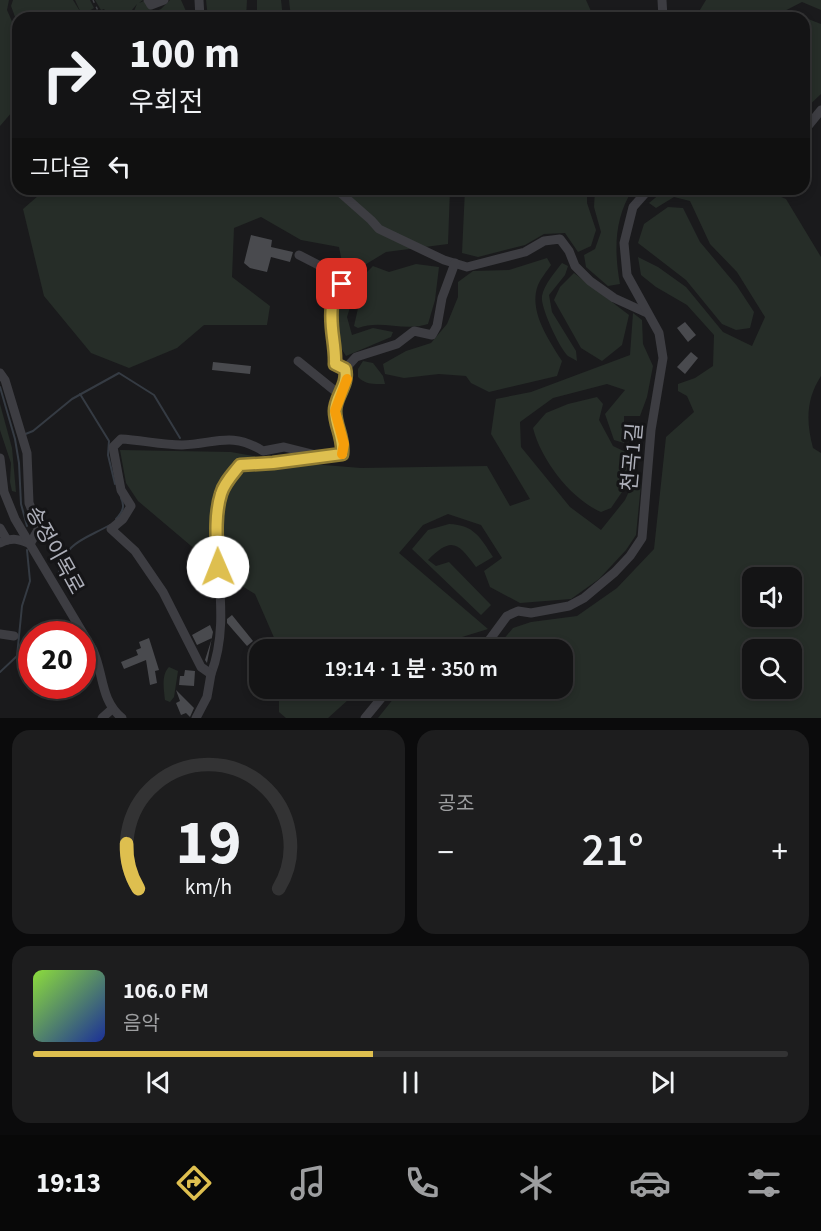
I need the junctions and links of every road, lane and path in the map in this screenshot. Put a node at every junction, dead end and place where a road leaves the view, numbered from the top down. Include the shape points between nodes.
1 (148, 0) edge
2 (164, 0) edge
3 (821, 110) edge
4 (810, 124) edge
5 (343, 195) edge
6 (644, 195) edge
7 (299, 255) dead end
8 (455, 263) junction
9 (649, 314) junction
10 (298, 361) dead end
11 (345, 369) junction
12 (0, 373) edge
13 (340, 395) junction
14 (320, 456) junction
15 (0, 458) edge
16 (0, 528) edge
17 (3, 542) edge
18 (30, 544) junction
19 (0, 634) edge
20 (14, 636) dead end
21 (490, 639) edge
22 (211, 674) junction
23 (380, 699) edge
24 (112, 709) junction
25 (102, 718) edge
26 (122, 718) edge
27 (196, 718) edge
28 (364, 718) edge

1 - 2 street via 154,5
3 - 4 street
5 - 8 street via 379,229
6 - 9 street, 천곡1길 via 633,207 624,243 627,275
7 - 11 street via 336,274 342,284 332,304 331,333 335,364
8 - 9 street via 467,267 560,239 575,266 590,281 614,298
8 - 11 street via 432,335 414,331 397,344 356,357
9 - 21 street, 천곡1길 via 659,333 663,358 651,430 642,538 615,572 584,598 569,606 518,611 507,616
10 - 13 street
11 - 13 street via 347,377
12 - 18 street via 27,453 29,503 39,528
13 - 14 street via 335,411 344,444 342,454
14 - 22 street via 240,465 221,493 217,525 221,641
14 - 22 street via 284,447 263,451 249,441 215,440 183,445 121,439 113,447 122,490 131,506 111,529 135,551 167,601 201,667
15 - 18 street, 송정이목로 via 4,492
16 - 17 street
17 - 18 street via 17,538
18 - 24 street, 송정이목로 via 95,656
19 - 20 street
22 - 27 street via 207,697
23 - 28 street
24 - 25 street
24 - 26 street, 송정이목로

